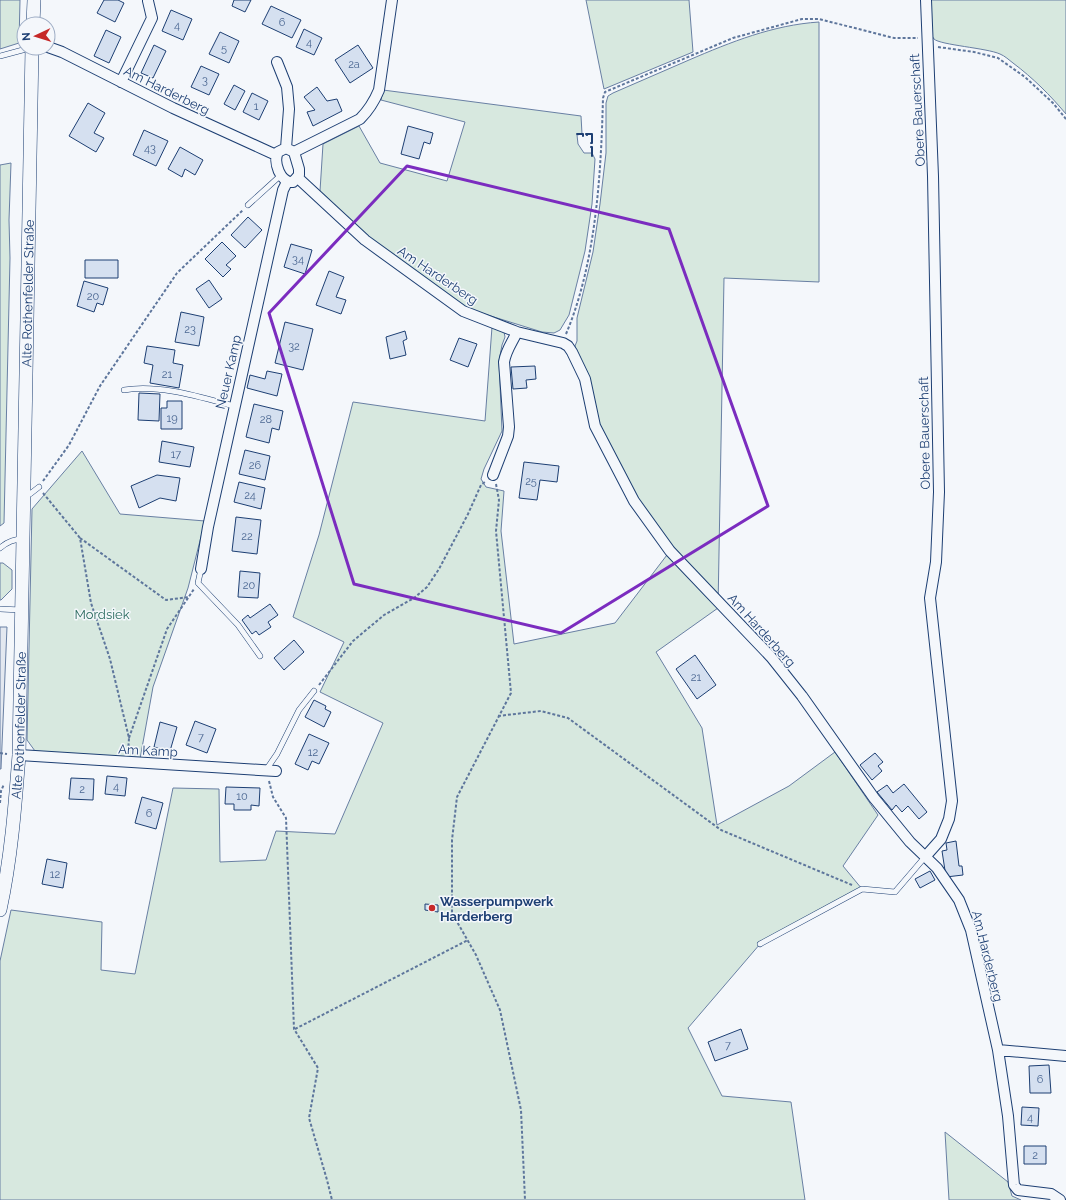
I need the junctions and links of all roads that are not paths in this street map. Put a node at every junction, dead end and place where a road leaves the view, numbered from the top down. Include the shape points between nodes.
1 (34, 0) edge
2 (392, 0) edge
3 (926, 0) edge
4 (148, 1) dead end
5 (33, 16) edge
6 (56, 50) edge
7 (16, 52) edge
8 (0, 56) edge
9 (31, 56) edge
10 (277, 62) dead end
11 (121, 82) junction
12 (290, 150) junction
13 (276, 155) junction
14 (284, 178) junction
15 (298, 178) junction
16 (248, 204) road end
17 (517, 332) junction
18 (124, 390) dead end
19 (234, 406) junction
20 (493, 475) road end
21 (39, 487) road end
22 (24, 495) junction
23 (24, 539) junction
24 (0, 548) edge
25 (201, 569) joint
26 (0, 609) edge
27 (22, 610) junction
28 (260, 656) dead end
29 (314, 691) road end
30 (19, 755) junction
31 (271, 770) joint
32 (925, 857) junction
33 (0, 910) edge
34 (760, 944) dead end
35 (998, 1050) junction
36 (1066, 1056) edge
37 (1060, 1200) edge

1 - 5 street
2 - 12 street via 379,90 368,111 360,119
3 - 32 street, Obere Bauerschaft via 933,176 939,492 936,562 930,598 952,801 949,819 941,839
4 - 11 street via 152,18
6 - 11 street, Am Harderberg
7 - 8 lane
9 - 22 street, Alte Rothenfelder Straße
10 - 12 street via 287,87
11 - 13 street, Am Harderberg
12 - 13 street via 280,150
12 - 15 street via 299,169
13 - 14 street
14 - 15 street via 293,182
14 - 16 lane
14 - 19 street, Neuer Kamp
15 - 17 street, Am Harderberg via 365,240 463,311
17 - 20 street via 507,349 504,362 508,436
17 - 32 street, Am Harderberg via 568,346 585,379 595,426 634,501 670,551 771,657 802,696 874,798
18 - 19 lane via 147,388 199,396
19 - 25 street, Neuer Kamp
21 - 22 lane
22 - 23 street, Alte Rothenfelder Straße
23 - 24 lane via 16,539
23 - 27 street, Alte Rothenfelder Straße
25 - 28 lane via 198,583 238,625
26 - 27 lane
27 - 30 street, Alte Rothenfelder Straße
29 - 31 lane via 299,710
30 - 31 street, Am Kamp
30 - 33 street, Alte Rothenfelder Straße via 7,871
32 - 34 lane via 895,892 862,889
32 - 35 street, Am Harderberg via 946,880 962,906 971,930
35 - 36 street
35 - 37 street, Am Harderberg via 1008,1116 1014,1185 1018,1190 1051,1194

